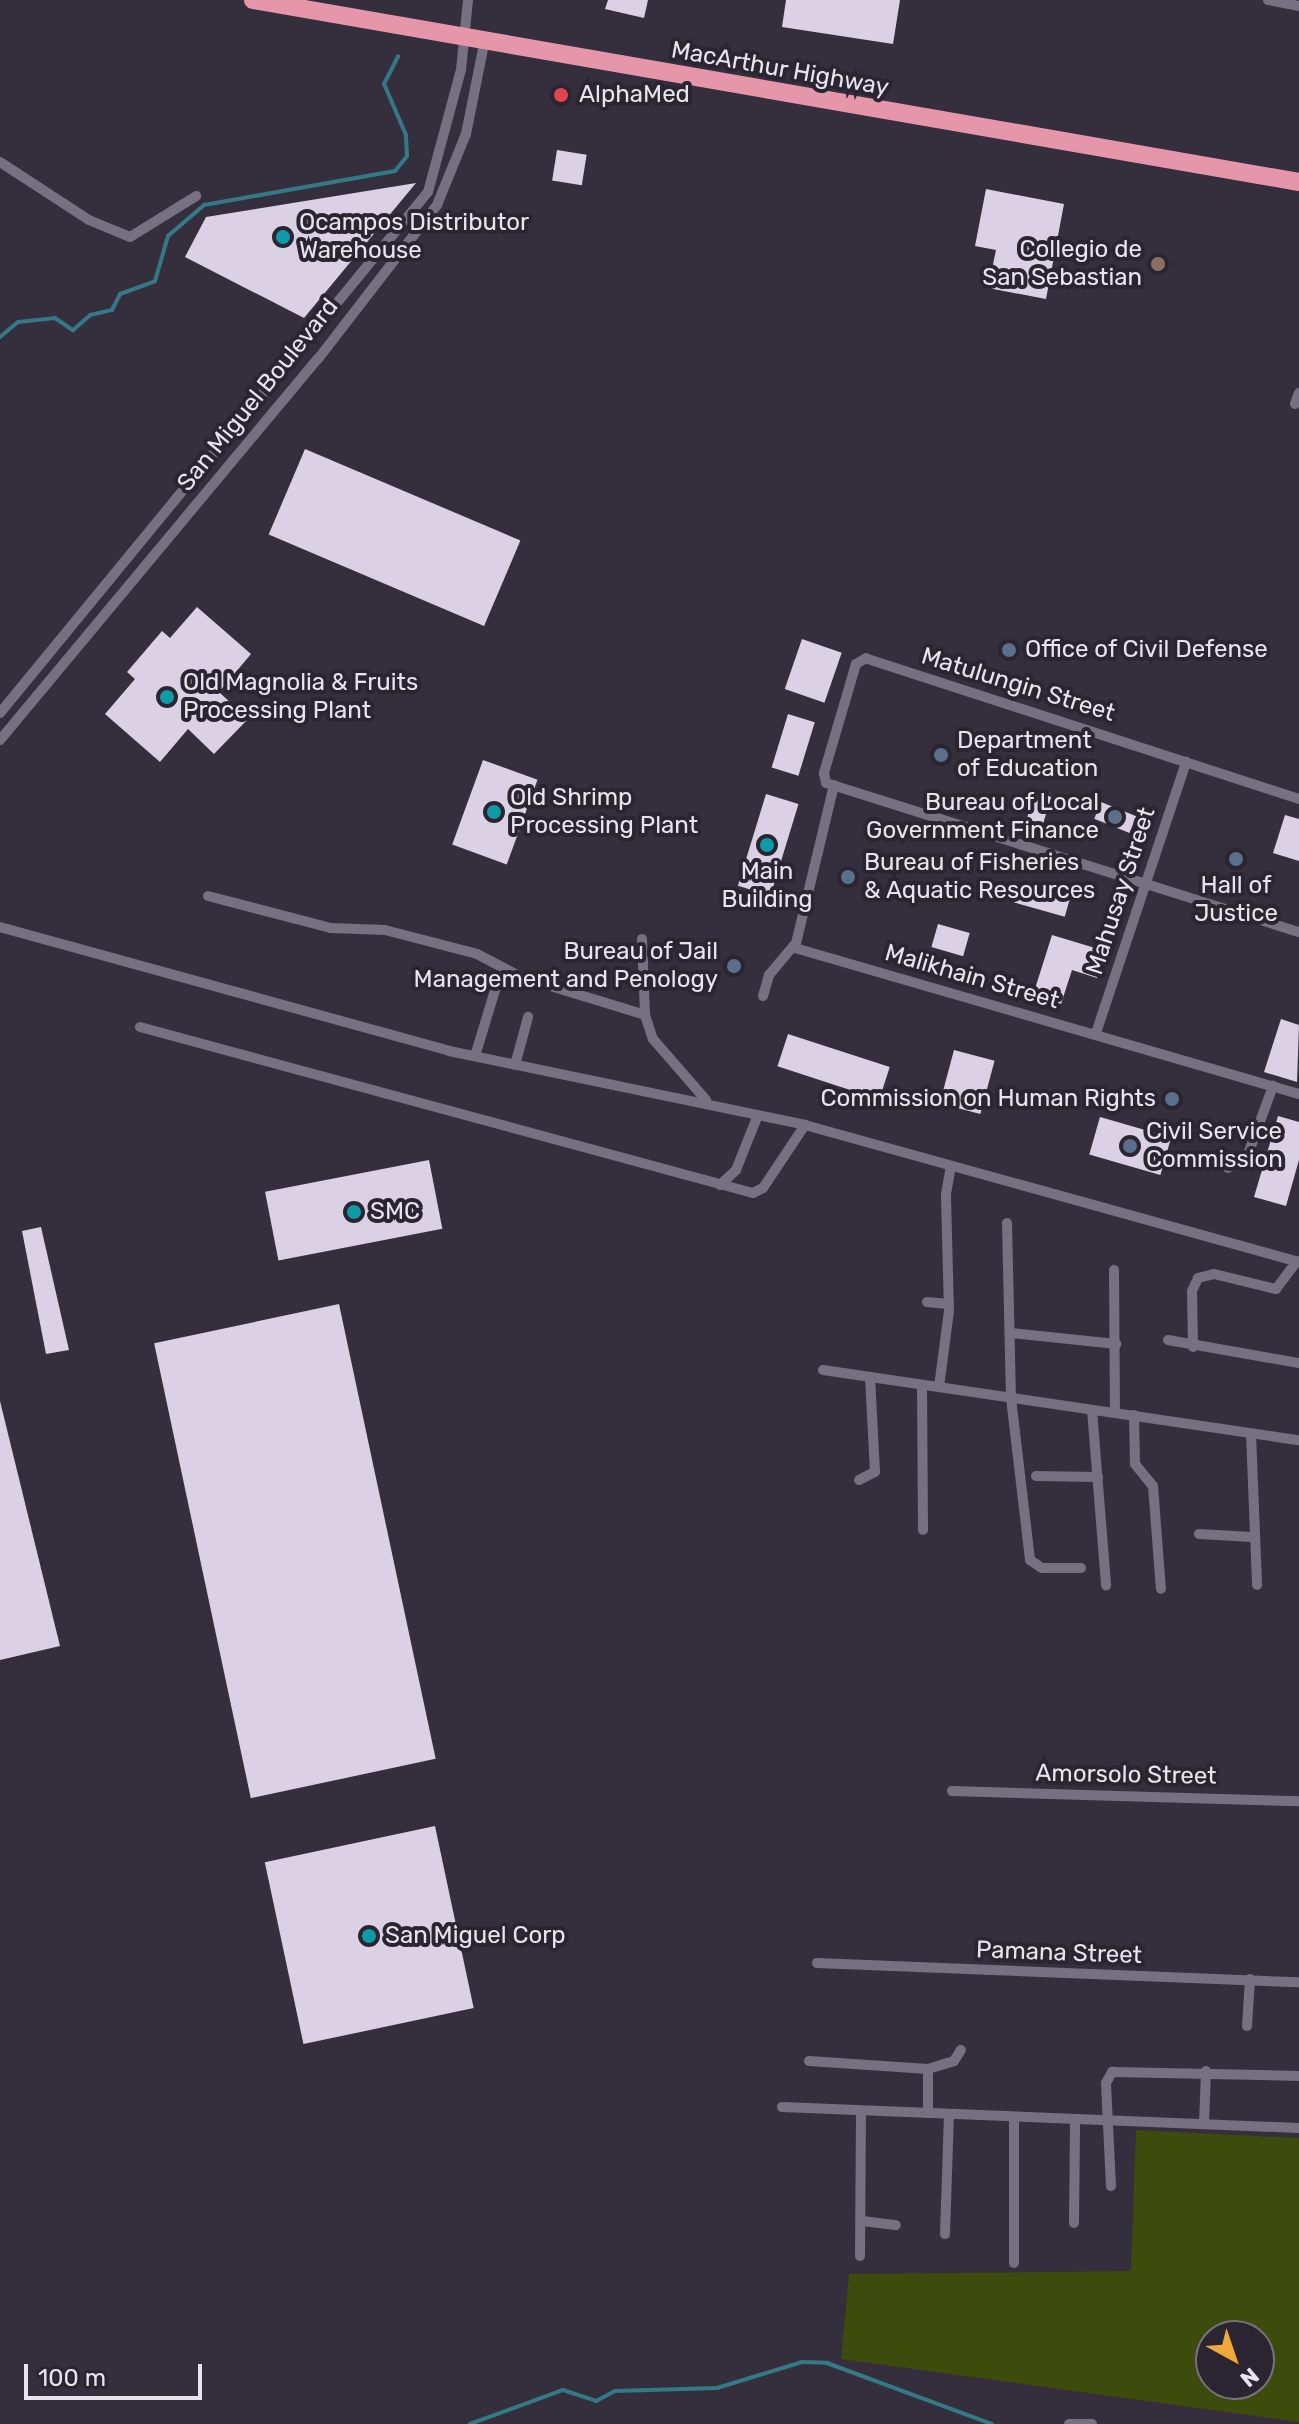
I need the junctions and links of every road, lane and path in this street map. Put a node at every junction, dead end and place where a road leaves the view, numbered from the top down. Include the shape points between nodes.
1 (253, 0) edge
2 (468, 0) edge
3 (1269, 0) edge
4 (1299, 6) edge
5 (476, 43) junction
6 (0, 162) edge
7 (1299, 182) edge
8 (196, 196) dead end
9 (350, 287) junction
10 (364, 297) junction
11 (299, 347) junction
12 (318, 359) junction
13 (88, 602) junction
14 (102, 616) junction
15 (0, 713) edge
16 (0, 740) edge
17 (1186, 762) junction
18 (834, 785) junction
19 (1299, 799) edge
20 (1142, 883) junction
21 (208, 896) dead end
22 (0, 927) edge
23 (1299, 932) edge
24 (642, 939) dead end
25 (794, 945) junction
26 (502, 967) junction
27 (763, 996) dead end
28 (645, 1015) junction
29 (528, 1017) dead end
30 (140, 1027) dead end
31 (1096, 1033) junction
32 (475, 1056) junction
33 (515, 1065) junction
34 (1273, 1086) junction
35 (1299, 1094) edge
36 (707, 1101) junction
37 (758, 1115) junction
38 (805, 1125) junction
39 (951, 1166) junction
40 (1228, 1168) dead end
41 (720, 1185) junction
42 (1007, 1223) dead end
43 (1298, 1262) edge
44 (1114, 1270) dead end
45 (927, 1302) dead end
46 (949, 1304) junction
47 (1011, 1333) junction
48 (1168, 1340) dead end
49 (1116, 1344) junction
50 (1193, 1347) junction
51 (1299, 1363) edge
52 (823, 1370) dead end
53 (870, 1378) junction
54 (922, 1385) junction
55 (939, 1387) junction
56 (1011, 1398) junction
57 (1092, 1410) junction
58 (1115, 1413) junction
59 (1134, 1415) junction
60 (1251, 1434) junction
61 (1299, 1440) edge
62 (1036, 1476) dead end
63 (1098, 1477) junction
64 (859, 1480) dead end
65 (923, 1530) dead end
66 (1199, 1534) dead end
67 (1252, 1537) junction
68 (1081, 1568) dead end
69 (1106, 1585) dead end
70 (1257, 1585) dead end
71 (1161, 1589) dead end
72 (952, 1791) dead end
73 (1299, 1801) edge
74 (817, 1963) dead end
75 (1250, 1979) junction
76 (1299, 1982) edge
77 (1247, 2026) dead end
78 (961, 2050) dead end
79 (809, 2061) dead end
80 (928, 2069) junction
81 (1206, 2071) junction
82 (1299, 2076) edge
83 (782, 2107) dead end
84 (861, 2111) junction
85 (928, 2113) junction
86 (949, 2114) junction
87 (1014, 2118) junction
88 (1075, 2121) junction
89 (1109, 2123) junction
90 (1204, 2124) junction
91 (1299, 2128) edge
92 (1111, 2186) dead end
93 (862, 2221) junction
94 (1074, 2223) dead end
95 (896, 2225) dead end
96 (945, 2234) dead end
97 (860, 2256) dead end
98 (1014, 2263) dead end
99 (1069, 2424) edge
100 (1092, 2424) edge

1 - 5 highway, MacArthur Highway
2 - 5 street
3 - 4 street
5 - 7 highway, MacArthur Highway
5 - 9 street, San Miguel Boulevard via 439,170
5 - 10 street, San Miguel Boulevard via 466,134 447,187
6 - 8 street via 89,220 130,237
9 - 10 street
9 - 11 street, San Miguel Boulevard
10 - 12 street, San Miguel Boulevard
11 - 12 street
11 - 13 street, San Miguel Boulevard
12 - 14 street, San Miguel Boulevard
13 - 14 street
13 - 15 street, San Miguel Boulevard
14 - 16 street, San Miguel Boulevard
17 - 18 street, Matulungin Street via 861,659 824,773
17 - 19 street, Matulungin Street
17 - 20 street, Mahusay Street
18 - 20 street
18 - 25 street
20 - 23 street
20 - 31 street, Mahusay Street
21 - 26 street via 331,928 385,930 477,954
22 - 32 street
24 - 28 street
25 - 27 street via 769,975
25 - 31 street, Malikhain Street
26 - 28 street
26 - 32 street
28 - 36 street via 653,1039
29 - 33 street
30 - 41 street
31 - 34 street, Malikhain Street
32 - 33 street
33 - 36 street
34 - 35 street, Malikhain Street
34 - 40 street via 1247,1157
36 - 37 street
37 - 38 street
37 - 41 street via 736,1170
38 - 39 street
38 - 41 street via 763,1188 753,1193
39 - 43 street
39 - 46 street via 946,1194
42 - 47 street
43 - 50 street via 1276,1289 1214,1274 1198,1278 1192,1291
44 - 49 street
45 - 46 street
46 - 55 street
47 - 49 street
47 - 56 street
48 - 50 street
49 - 58 street
50 - 51 street
52 - 53 street
53 - 54 street
53 - 64 street via 875,1472
54 - 55 street
54 - 65 street
55 - 56 street
56 - 57 street
56 - 68 street via 1030,1560 1042,1568
57 - 58 street
57 - 63 street
58 - 59 street
59 - 60 street
59 - 71 street via 1135,1464 1153,1486
60 - 61 street
60 - 67 street
62 - 63 street
63 - 69 street
66 - 67 street
67 - 70 street
72 - 73 street, Amorsolo Street
74 - 75 street, Pamana Street
75 - 76 street, Pamana Street
75 - 77 street
78 - 80 street via 954,2061
79 - 80 street
80 - 85 street
81 - 82 street
81 - 89 street via 1112,2072 1106,2083
81 - 90 street
83 - 84 street
84 - 85 street
84 - 93 street
85 - 86 street
86 - 87 street
86 - 96 street
87 - 88 street
87 - 98 street
88 - 89 street
88 - 94 street
89 - 90 street
89 - 92 street
90 - 91 street
93 - 95 street
93 - 97 street
99 - 100 street

